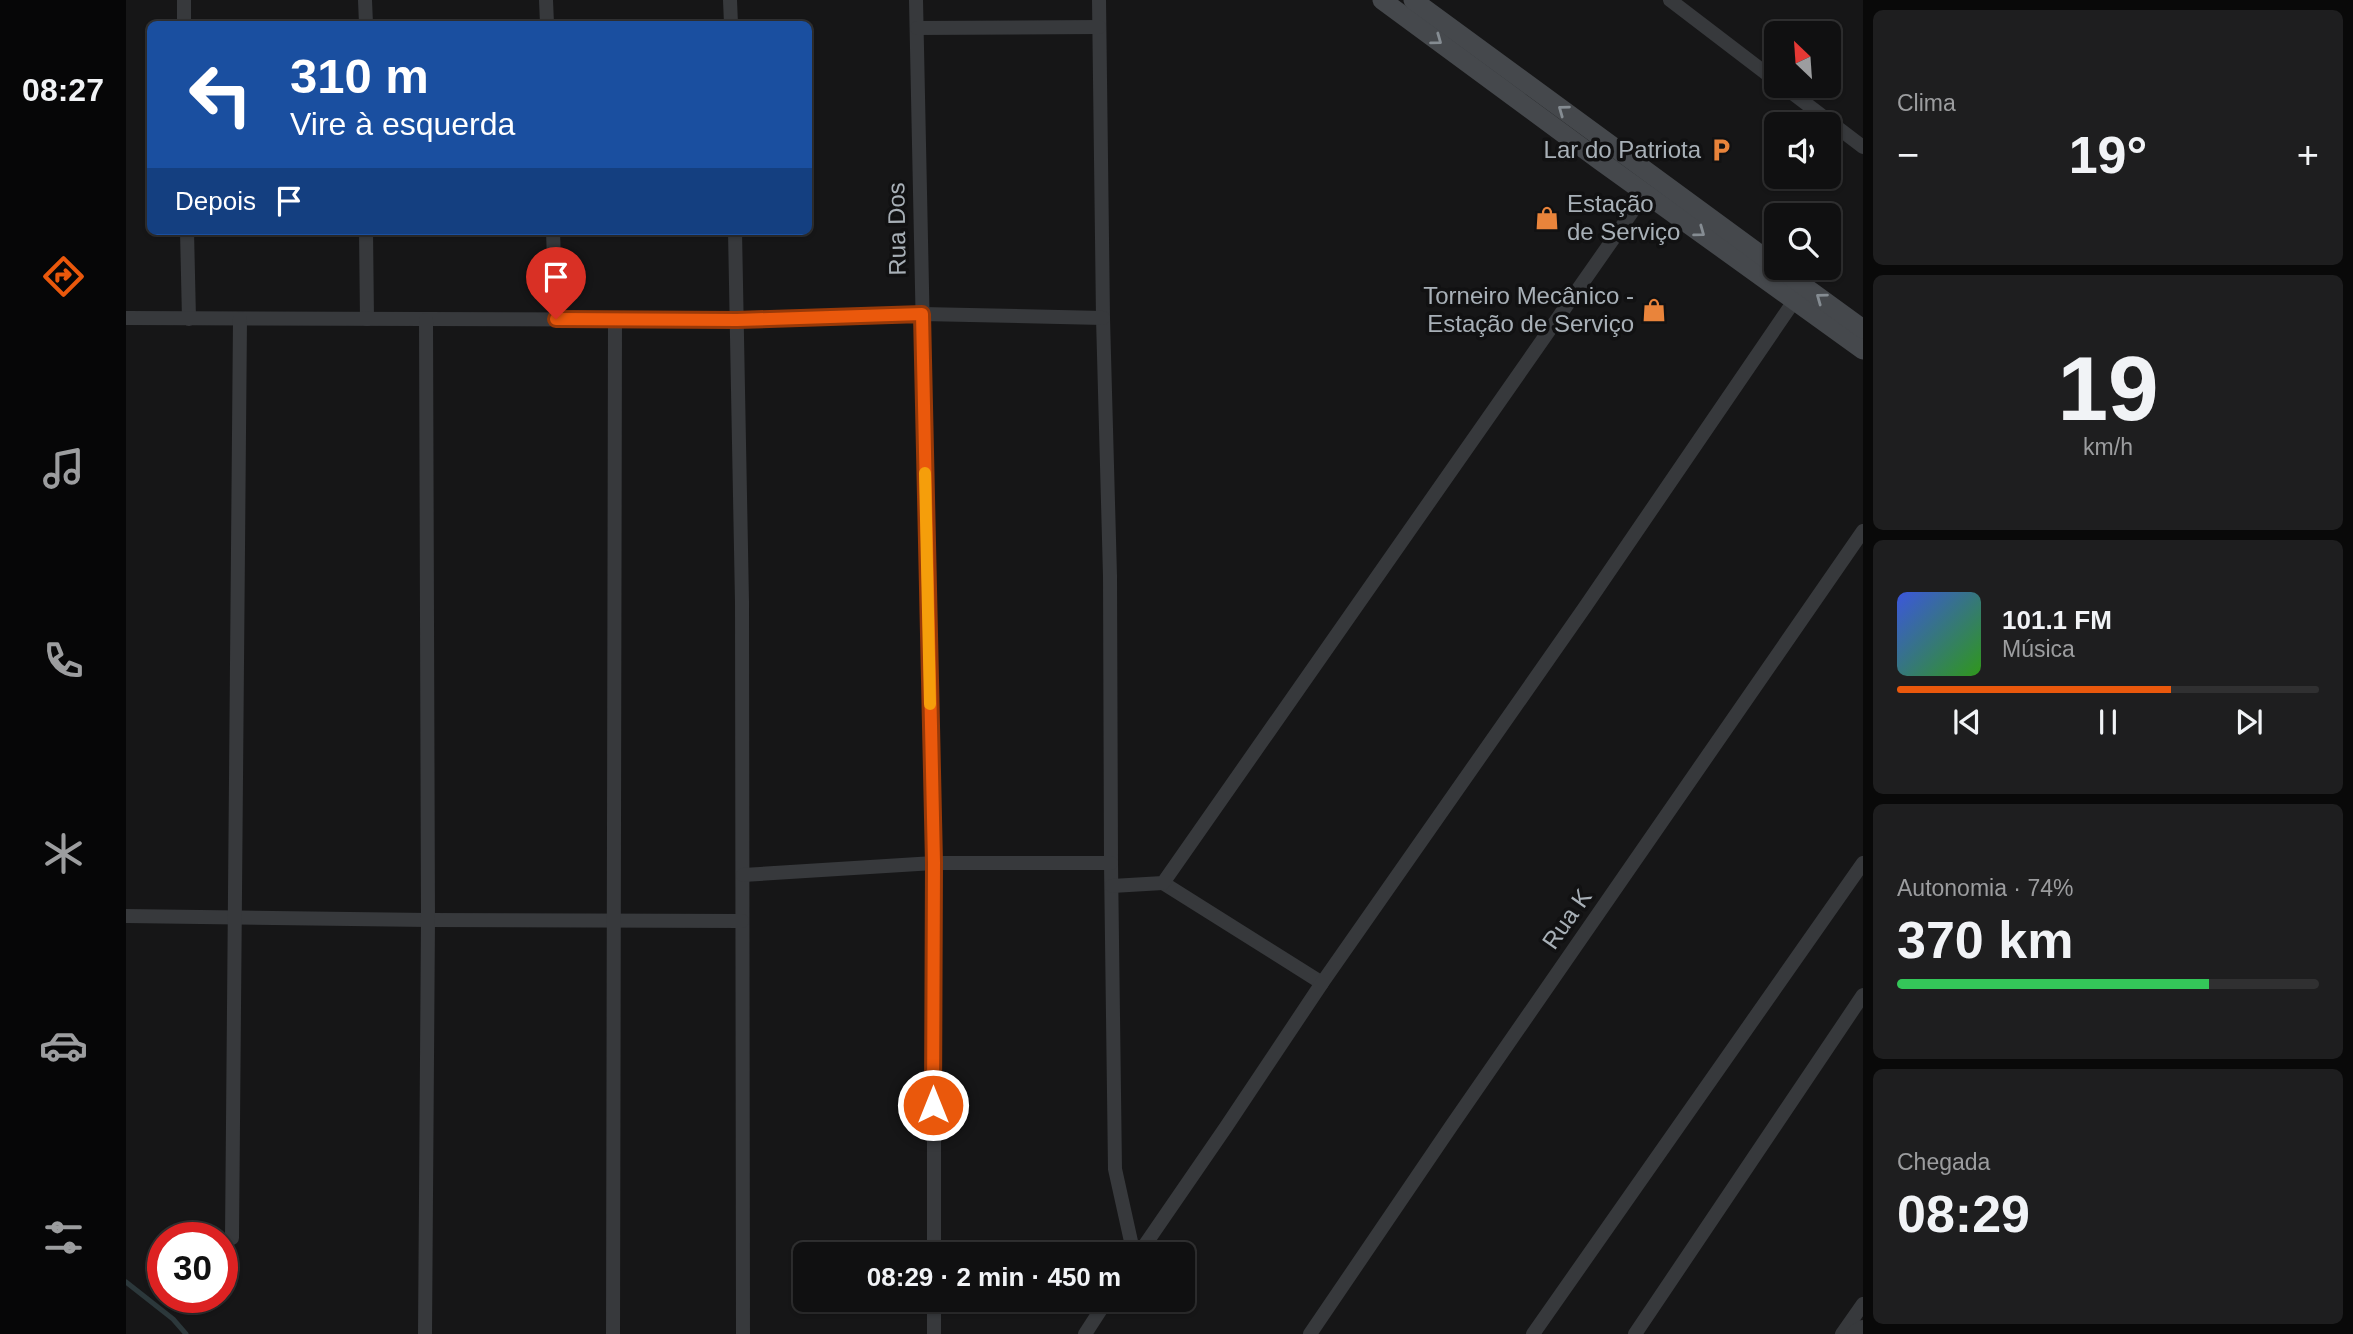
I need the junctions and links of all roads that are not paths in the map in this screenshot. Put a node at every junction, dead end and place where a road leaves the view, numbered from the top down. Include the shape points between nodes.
1 (184, 0) edge
2 (365, 0) edge
3 (546, 0) edge
4 (730, 0) edge
5 (916, 0) edge
6 (1099, 0) edge
7 (1382, 0) edge
8 (1413, 0) edge
9 (1670, 0) edge
10 (184, 21) edge
11 (366, 21) edge
12 (547, 21) edge
13 (731, 21) edge
14 (1099, 27) junction
15 (917, 29) junction
16 (1764, 72) edge
17 (1799, 98) edge
18 (1863, 147) edge
19 (1646, 192) junction
20 (187, 235) edge
21 (366, 235) edge
22 (553, 235) edge
23 (735, 235) edge
24 (1764, 257) edge
25 (1796, 280) edge
26 (1794, 301) junction
27 (922, 314) junction
28 (126, 318) edge
29 (1103, 318) junction
30 (189, 319) junction
31 (240, 319) junction
32 (556, 319) junction
33 (367, 320) junction
34 (426, 320) junction
35 (615, 320) junction
36 (737, 320) junction
37 (1863, 329) edge
38 (1863, 350) edge
39 (1863, 531) edge
40 (934, 863) junction
41 (1111, 863) junction
42 (1863, 863) edge
43 (743, 875) junction
44 (1163, 883) junction
45 (1112, 886) junction
46 (126, 916) edge
47 (235, 916) junction
48 (613, 919) junction
49 (428, 920) junction
50 (742, 921) junction
51 (1322, 983) junction
52 (1863, 995) edge
53 (232, 1222) edge
54 (934, 1242) edge
55 (1133, 1242) edge
56 (1145, 1242) edge
57 (1863, 1304) edge
58 (934, 1312) edge
59 (1099, 1312) edge
60 (1863, 1329) edge
61 (425, 1334) edge
62 (613, 1334) edge
63 (743, 1334) edge
64 (934, 1334) edge
65 (1085, 1334) edge
66 (1310, 1334) edge
67 (1533, 1334) edge
68 (1635, 1334) edge
69 (1842, 1334) edge
70 (1855, 1334) edge

1 - 10 street
2 - 11 street
3 - 12 street
4 - 13 street
5 - 15 street, Rua Dos
6 - 14 street
7 -> 19 main road
24 -> 8 main road
9 - 16 street
14 - 15 street
14 - 29 street
15 - 27 street, Rua Dos
17 - 18 street
19 -> 26 main road
19 - 44 street
20 - 30 street
21 - 33 street
22 - 32 street
23 - 36 street
37 -> 25 main road
26 - 38 main road
26 - 51 street
27 - 29 street
27 - 36 street
27 - 40 street, Rua Dos
28 - 30 street
29 - 41 street
30 - 31 street
31 - 33 street
31 - 47 street
32 - 34 street
32 - 35 street
33 - 34 street
34 - 49 street
35 - 36 street
35 - 48 street
36 - 43 street
39 - 66 street, Rua K
40 - 41 street
40 - 43 street
40 - 54 street, Rua Dos
41 - 45 street
42 - 67 street
43 - 50 street
44 - 45 street
44 - 51 street
45 - 55 street via 1115,1169
46 - 47 street
47 - 49 street
47 - 53 street
48 - 49 street
48 - 50 street
48 - 62 street
49 - 61 street
50 - 63 street
51 - 56 street
52 - 68 street
57 - 69 street
58 - 64 street
59 - 65 street
60 - 70 street

